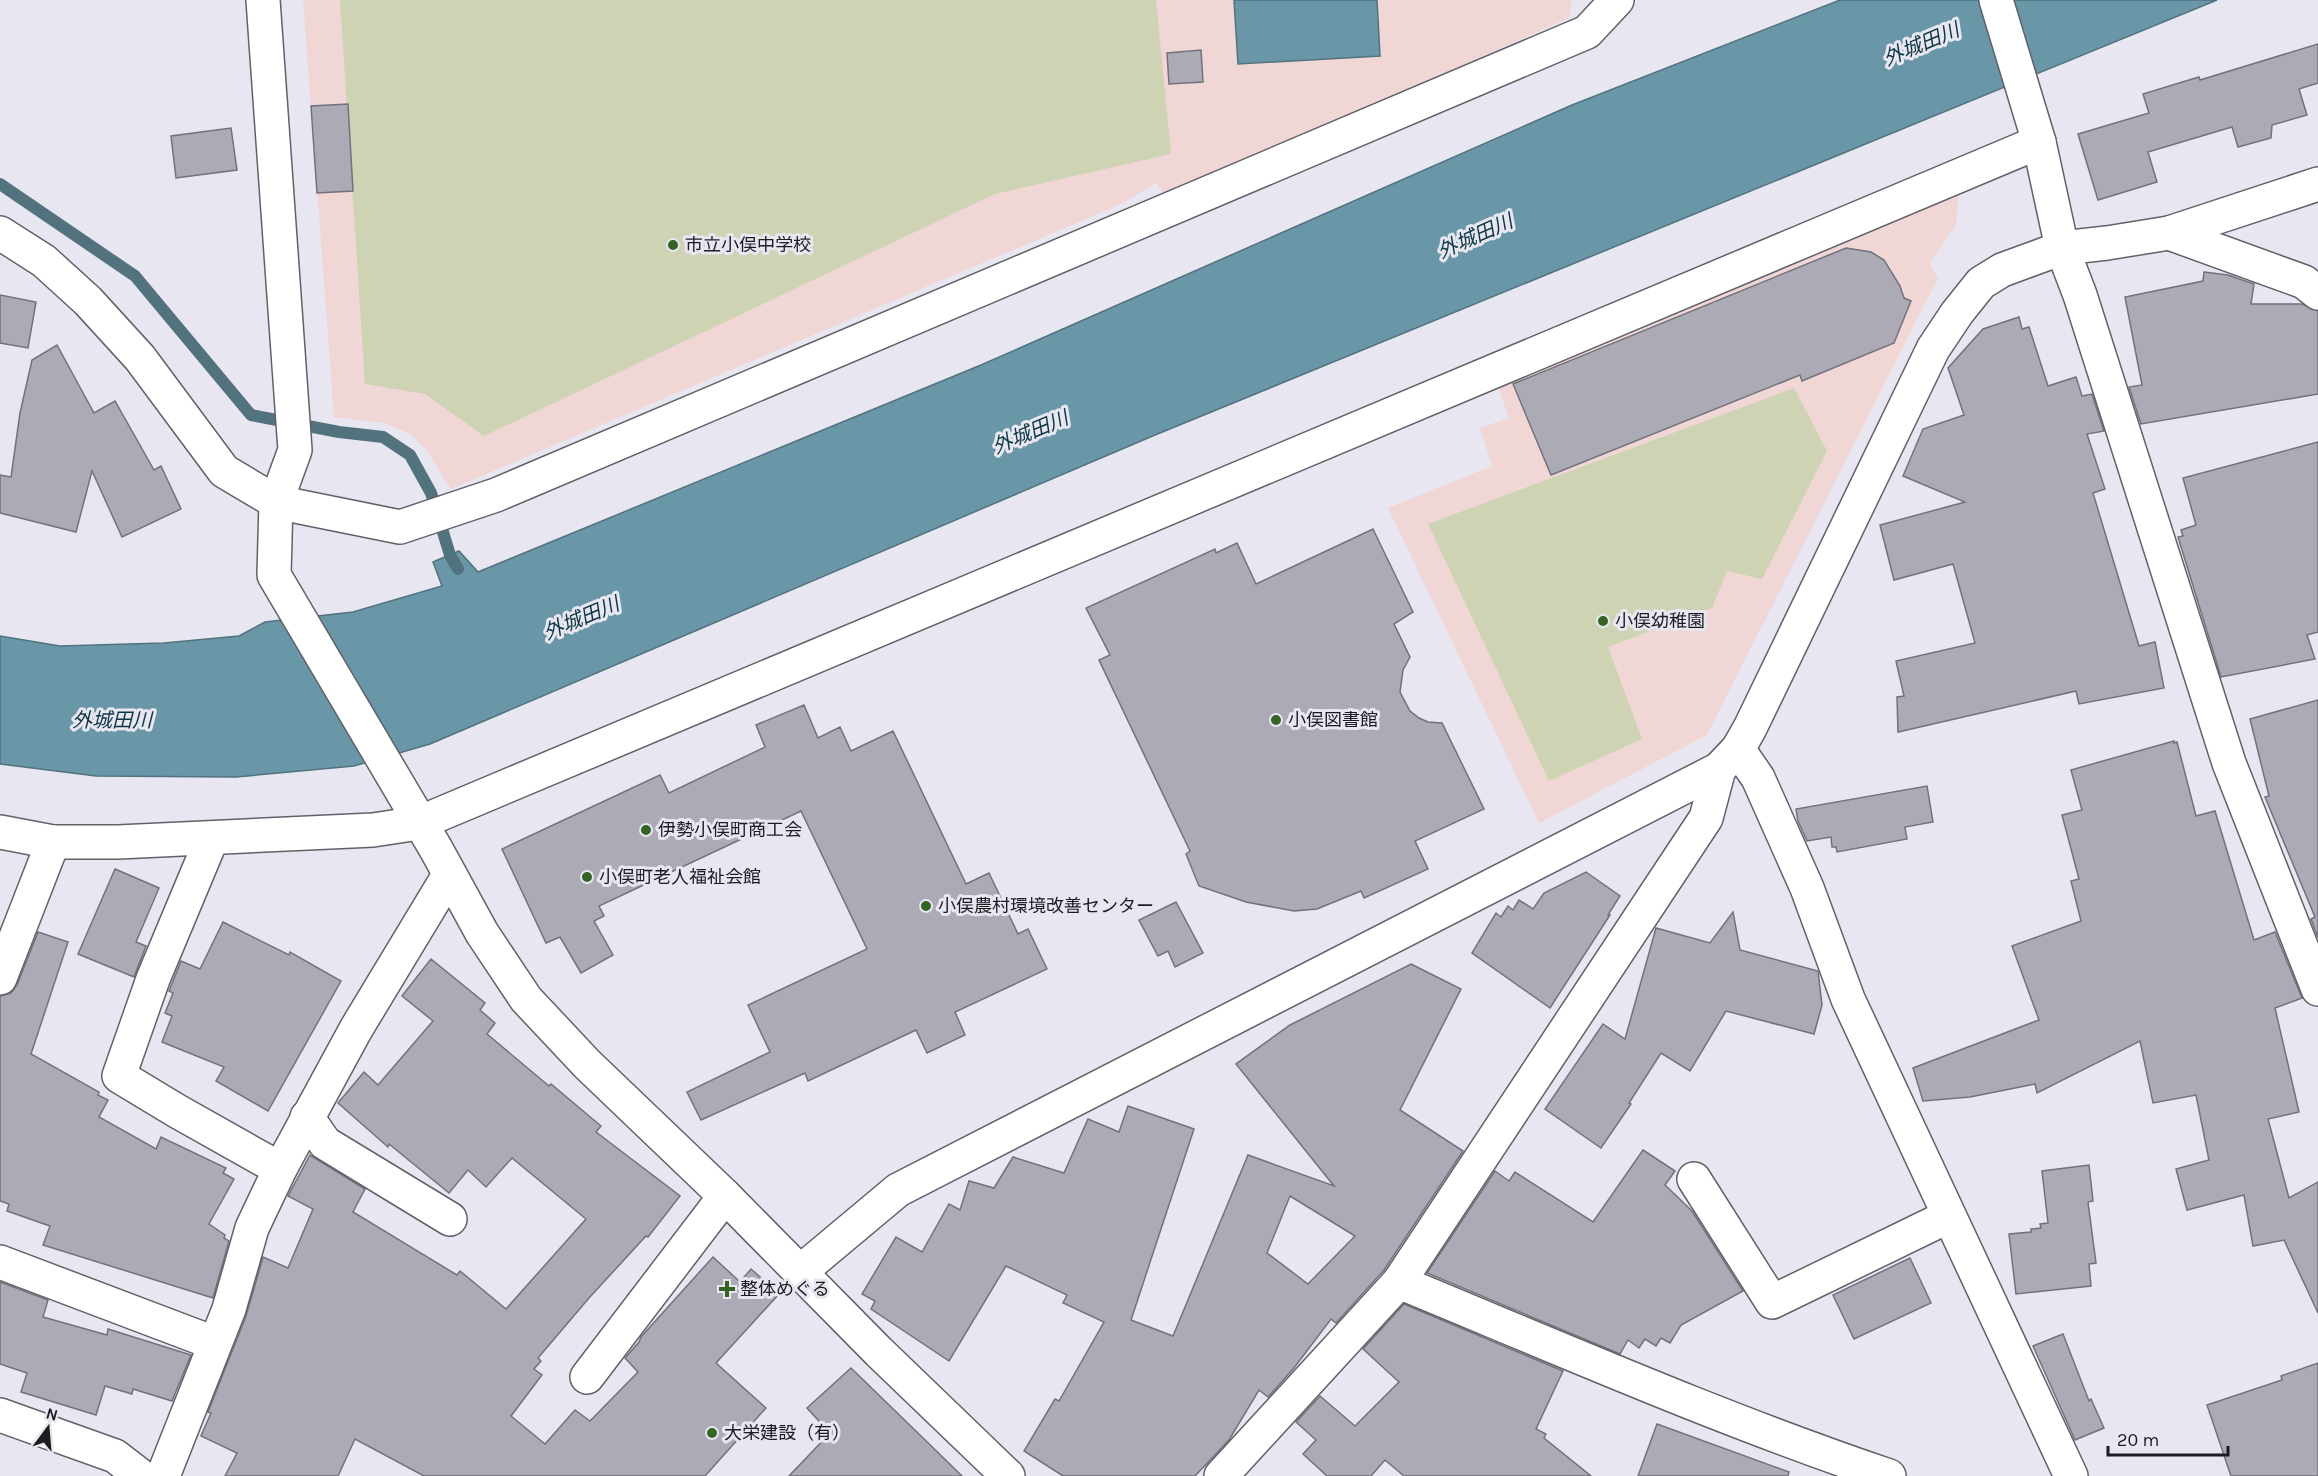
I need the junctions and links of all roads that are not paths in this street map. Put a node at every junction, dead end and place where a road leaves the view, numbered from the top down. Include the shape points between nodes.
1 (263, 0) edge
2 (1617, 0) edge
3 (1996, 0) edge
4 (2035, 132) junction
5 (2318, 184) edge
6 (2169, 232) junction
7 (0, 233) edge
8 (2062, 248) junction
9 (2318, 294) edge
10 (276, 502) junction
11 (1729, 759) junction
12 (411, 810) junction
13 (0, 832) edge
14 (212, 838) junction
15 (53, 842) junction
16 (450, 875) junction
17 (0, 978) edge
18 (2318, 989) edge
19 (307, 1118) junction
20 (280, 1169) junction
21 (1694, 1179) dead end
22 (725, 1196) junction
23 (1949, 1216) junction
24 (450, 1219) dead end
25 (0, 1262) edge
26 (800, 1272) junction
27 (1399, 1282) junction
28 (214, 1343) junction
29 (587, 1377) dead end
30 (0, 1415) edge
31 (1839, 1468) edge
32 (141, 1476) edge
33 (163, 1476) edge
34 (1008, 1476) edge
35 (1221, 1476) edge
36 (1889, 1476) edge
37 (2071, 1476) edge

1 - 10 street via 295,443
2 - 10 street via 1587,32 507,490 400,527
3 - 4 street
4 - 8 street
4 - 12 street
5 - 6 street
6 - 8 street
6 - 9 street via 2304,282
7 - 10 street via 44,261 88,302 140,358 224,471
8 - 11 street via 2002,270 1982,283 1933,349
8 - 18 street via 2229,764
10 - 12 street via 274,575
11 - 23 street via 1758,778 1807,888 1848,999
11 - 26 street via 898,1190
11 - 27 street via 1706,818
12 - 14 street via 373,830
12 - 16 street
13 - 15 street
14 - 15 street
14 - 20 street via 153,979 119,1076
15 - 17 street
16 - 19 street
16 - 22 street via 482,933 526,999 587,1064
19 - 20 street
19 - 24 street via 325,1143
20 - 28 street via 252,1228 229,1309
21 - 23 street via 1772,1302
22 - 26 street
22 - 29 street
23 - 37 street
25 - 28 street
26 - 34 street
27 - 31 street
27 - 35 street
28 - 33 street
30 - 32 street via 115,1456
31 - 36 street

